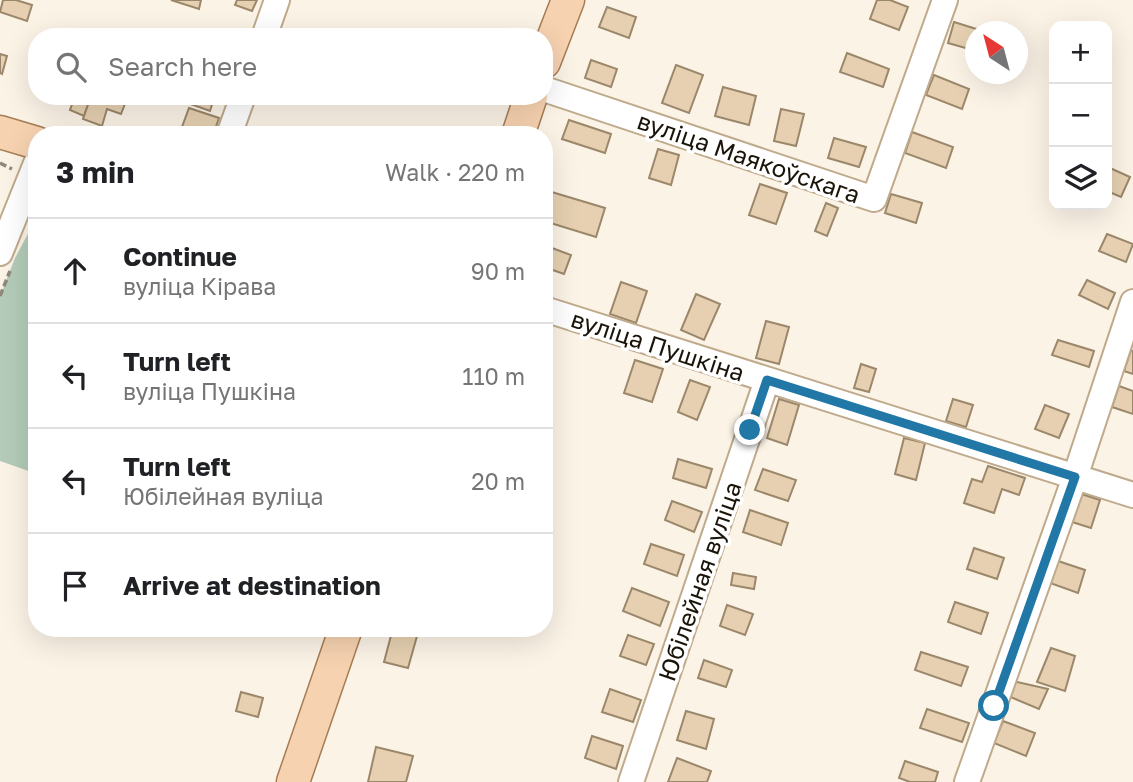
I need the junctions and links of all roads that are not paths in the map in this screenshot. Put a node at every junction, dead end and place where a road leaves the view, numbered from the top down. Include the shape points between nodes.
1 (277, 0) edge
2 (568, 0) edge
3 (944, 0) edge
4 (267, 28) edge
5 (553, 39) edge
6 (553, 92) edge
7 (240, 105) edge
8 (528, 105) edge
9 (232, 126) edge
10 (520, 126) edge
11 (0, 132) edge
12 (28, 140) edge
13 (28, 183) edge
14 (0, 253) edge
15 (1133, 302) edge
16 (553, 312) edge
17 (767, 380) junction
18 (1075, 477) junction
19 (1133, 495) edge
20 (343, 637) edge
21 (293, 782) edge
22 (631, 782) edge
23 (967, 782) edge

1 - 4 street
2 - 5 main road
3 - 6 street, вуліца Маякоўскага via 874,199
7 - 9 street
8 - 10 main road
11 - 12 main road
13 - 14 street
15 - 18 street
16 - 17 street, вуліца Пушкіна
17 - 18 street, вуліца Пушкіна
17 - 22 street, Юбілейная вуліца
18 - 19 street, вуліца Пушкіна
18 - 23 street
20 - 21 main road

